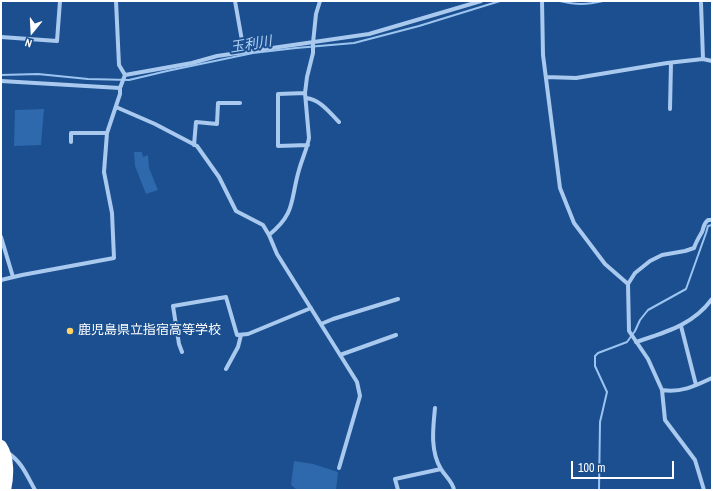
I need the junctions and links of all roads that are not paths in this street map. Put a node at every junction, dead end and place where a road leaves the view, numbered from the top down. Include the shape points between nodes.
1 (60, 1) edge
2 (116, 1) edge
3 (235, 1) edge
4 (320, 1) edge
5 (481, 1) edge
6 (542, 3) edge
7 (701, 3) dead end
8 (1, 38) edge
9 (313, 43) junction
10 (244, 52) junction
11 (703, 60) junction
12 (712, 61) edge
13 (671, 63) junction
14 (125, 75) junction
15 (546, 77) junction
16 (1, 82) edge
17 (120, 88) junction
18 (306, 95) junction
19 (240, 103) dead end
20 (116, 107) junction
21 (670, 109) dead end
22 (339, 122) dead end
23 (107, 133) junction
24 (71, 142) dead end
25 (194, 145) junction
26 (308, 145) junction
27 (712, 220) edge
28 (269, 235) junction
29 (1, 237) edge
30 (13, 277) junction
31 (1, 280) edge
32 (628, 284) junction
33 (398, 299) dead end
34 (712, 299) edge
35 (311, 308) junction
36 (321, 324) junction
37 (681, 326) junction
38 (241, 335) junction
39 (396, 335) dead end
40 (636, 342) junction
41 (182, 352) dead end
42 (340, 354) junction
43 (226, 369) dead end
44 (712, 378) edge
45 (696, 385) junction
46 (662, 390) junction
47 (435, 408) dead end
48 (3, 448) edge
49 (339, 468) dead end
50 (440, 469) junction
51 (5, 490) edge
52 (35, 490) edge
53 (398, 490) edge
54 (454, 490) edge
55 (704, 490) edge

1 - 8 street via 57,41
2 - 14 street via 119,65
3 - 10 street
4 - 9 street
5 - 9 street via 369,34
6 - 15 street
7 - 11 street
9 - 10 street
9 - 18 street
10 - 14 street
11 - 12 street
11 - 13 street
13 - 15 street via 576,78
13 - 21 street
14 - 17 street
15 - 32 street via 560,188 574,223 605,264
16 - 17 street
17 - 20 street
18 - 22 street via 324,106
18 - 26 street
18 - 26 street via 278,94 278,146
19 - 25 street via 218,103 217,124 196,122
20 - 23 street
20 - 25 street
23 - 24 street via 71,133
23 - 30 street via 104,178 112,213 114,258
25 - 28 street via 219,177 236,211 263,225
26 - 28 street via 299,169 288,215
27 - 32 street via 704,223 694,248 662,255 650,261 635,273
28 - 35 street via 277,254
29 - 30 street
30 - 31 street
32 - 40 street via 629,331
33 - 36 street
34 - 37 street via 704,309
35 - 36 street
35 - 38 street
36 - 42 street
37 - 40 street
37 - 45 street
38 - 41 street via 237,335 226,297 173,306
38 - 43 street via 238,347
39 - 42 street
40 - 46 street via 648,359
42 - 49 street via 357,382 360,396
44 - 45 street
45 - 46 street via 674,392
46 - 55 street via 665,420 695,460
47 - 50 street via 432,429 435,457
48 - 51 highway via 7,468
48 - 52 street via 23,467
50 - 53 street via 395,479
50 - 54 street

